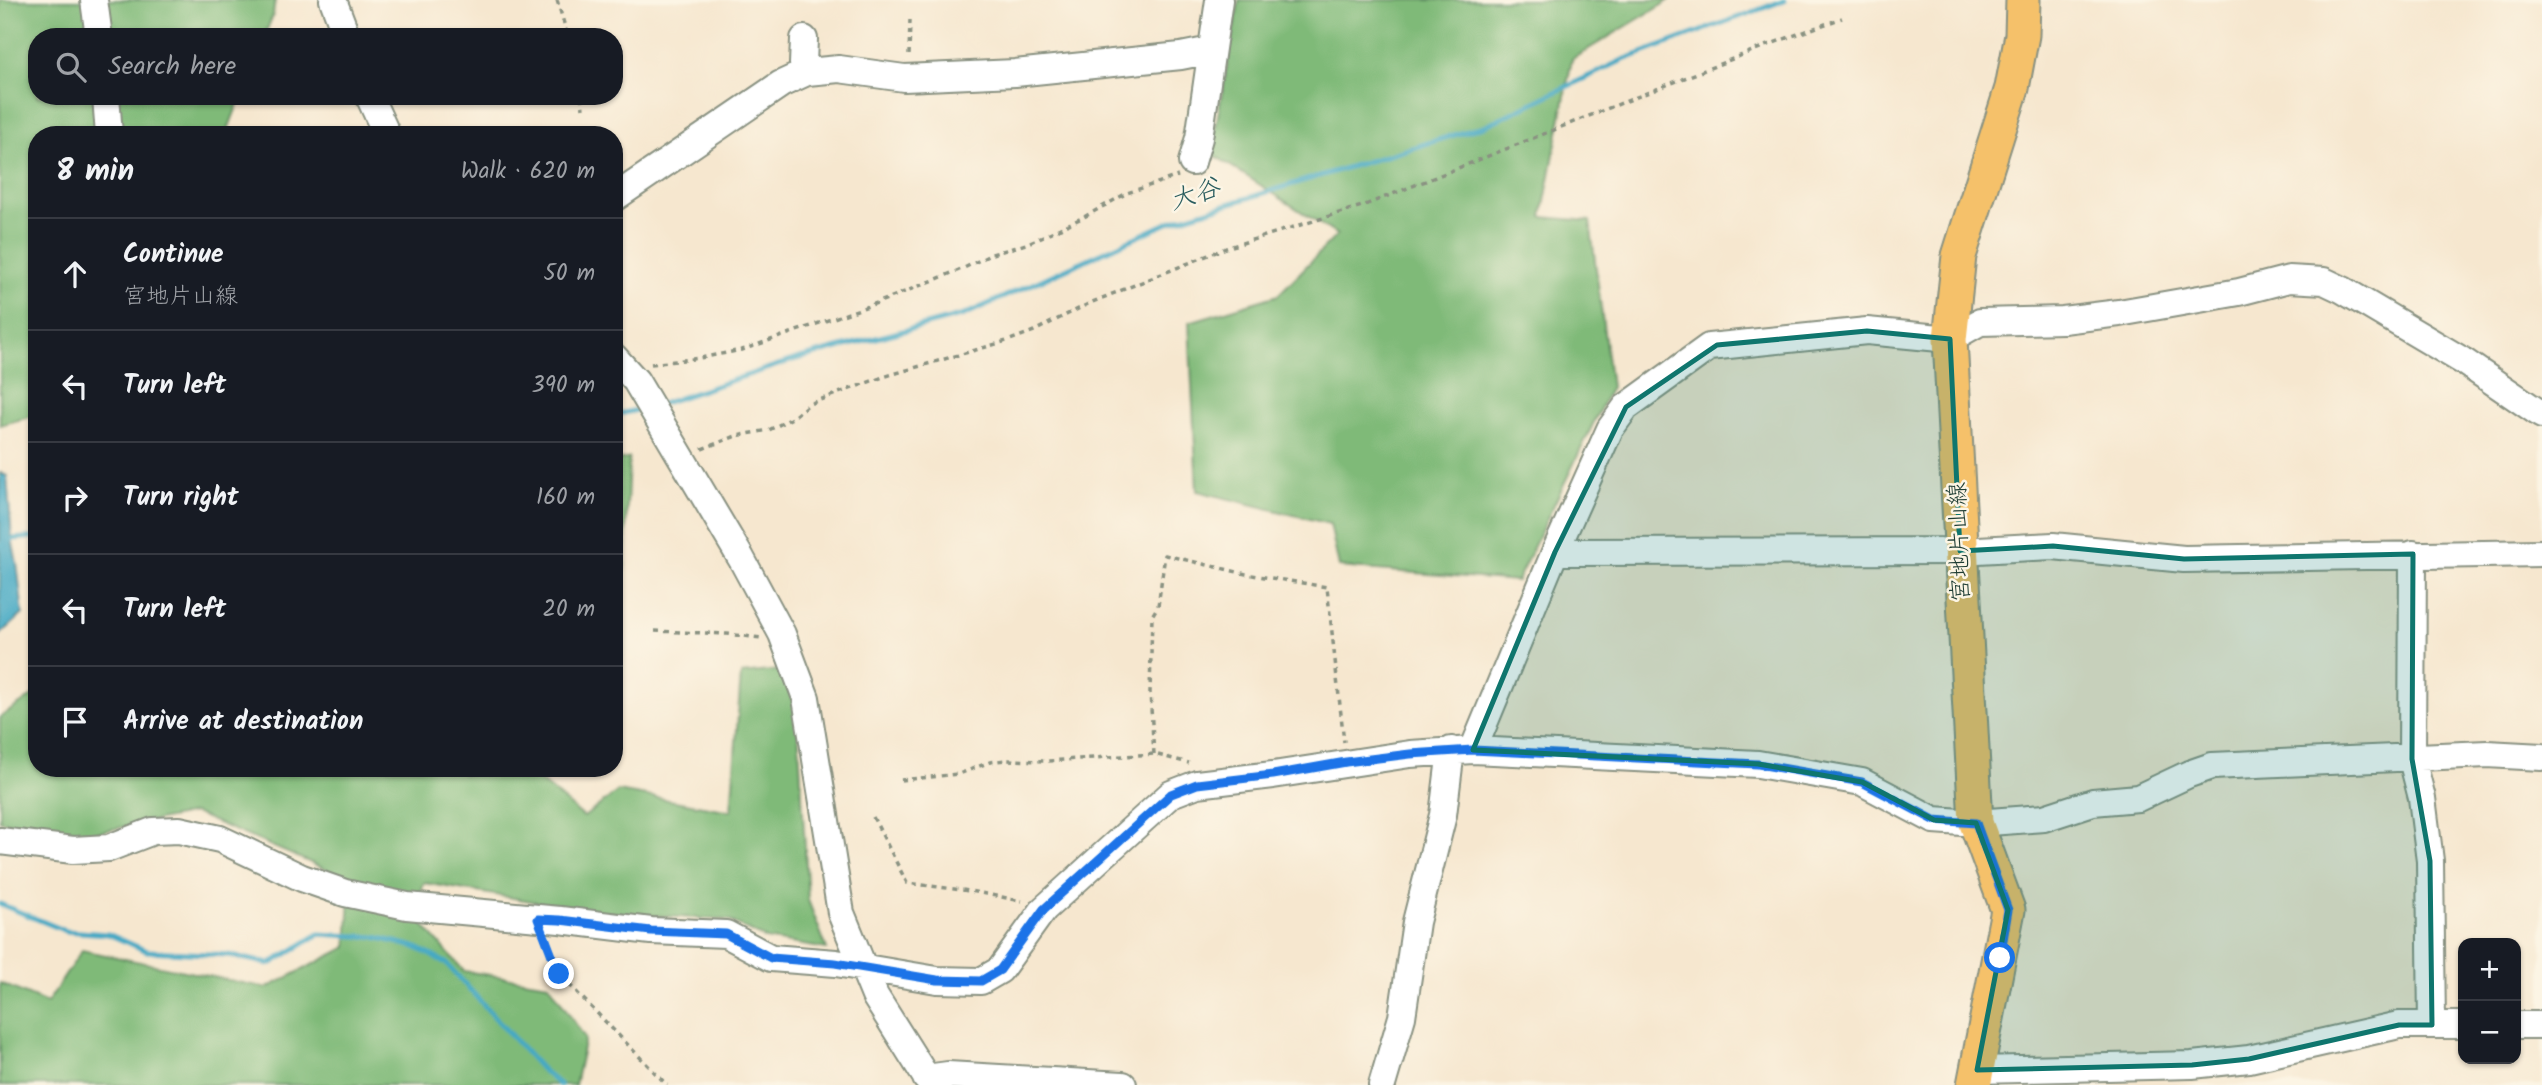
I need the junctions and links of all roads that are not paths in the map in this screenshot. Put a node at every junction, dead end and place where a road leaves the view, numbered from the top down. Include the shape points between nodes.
1 (94, 0) edge
2 (333, 0) edge
3 (1219, 0) edge
4 (2023, 0) edge
5 (98, 28) edge
6 (344, 28) edge
7 (804, 40) dead end
8 (1211, 50) junction
9 (807, 72) junction
10 (106, 105) edge
11 (373, 105) edge
12 (108, 126) edge
13 (383, 126) edge
14 (1192, 162) road end
15 (623, 192) edge
16 (1950, 339) junction
17 (624, 368) edge
18 (2542, 415) edge
19 (1960, 551) junction
20 (1555, 552) junction
21 (2542, 553) edge
22 (2413, 554) junction
23 (1462, 750) junction
24 (2542, 757) edge
25 (2412, 758) junction
26 (1976, 823) junction
27 (0, 841) edge
28 (864, 970) junction
29 (2432, 1025) junction
30 (2458, 1025) edge
31 (2521, 1025) edge
32 (2542, 1026) edge
33 (1976, 1078) edge
34 (928, 1082) edge
35 (1123, 1085) edge
36 (1382, 1085) edge

1 - 5 street
2 - 6 street
3 - 8 street
4 - 16 main road, 宮地片山線 via 2012,88 1959,256
7 - 9 street
8 - 9 street via 1015,73 909,77 839,69
8 - 14 street
9 - 15 street via 781,84
10 - 12 street
11 - 13 street
16 - 18 street via 1980,322 2074,319 2239,292 2289,279 2324,281 2463,361
16 - 19 main road, 宮地片山線
16 - 20 street via 1867,331 1709,347 1626,407 1610,429
17 - 28 street via 741,558 782,634 806,698 841,914
19 - 20 street
19 - 22 street via 2053,546 2184,559
19 - 26 main road, 宮地片山線
20 - 23 street
21 - 22 street
22 - 25 street
23 - 26 street via 1758,764 1862,782 1934,820
23 - 28 street via 1197,784 1171,794 1044,909 1000,970 981,981
23 - 36 street via 1416,922 1402,1017
24 - 25 street
25 - 26 street via 2212,766 2138,798 2093,802 2044,818
25 - 29 street via 2430,861
26 - 33 main road, 宮地片山線 via 2008,910
27 - 28 street via 73,850 108,848 153,831 179,830 220,839 345,893 407,906 651,931 726,934 771,958
28 - 34 street
29 - 30 street
29 - 33 street via 2399,1024 2249,1059
31 - 32 street
34 - 35 street via 948,1074

